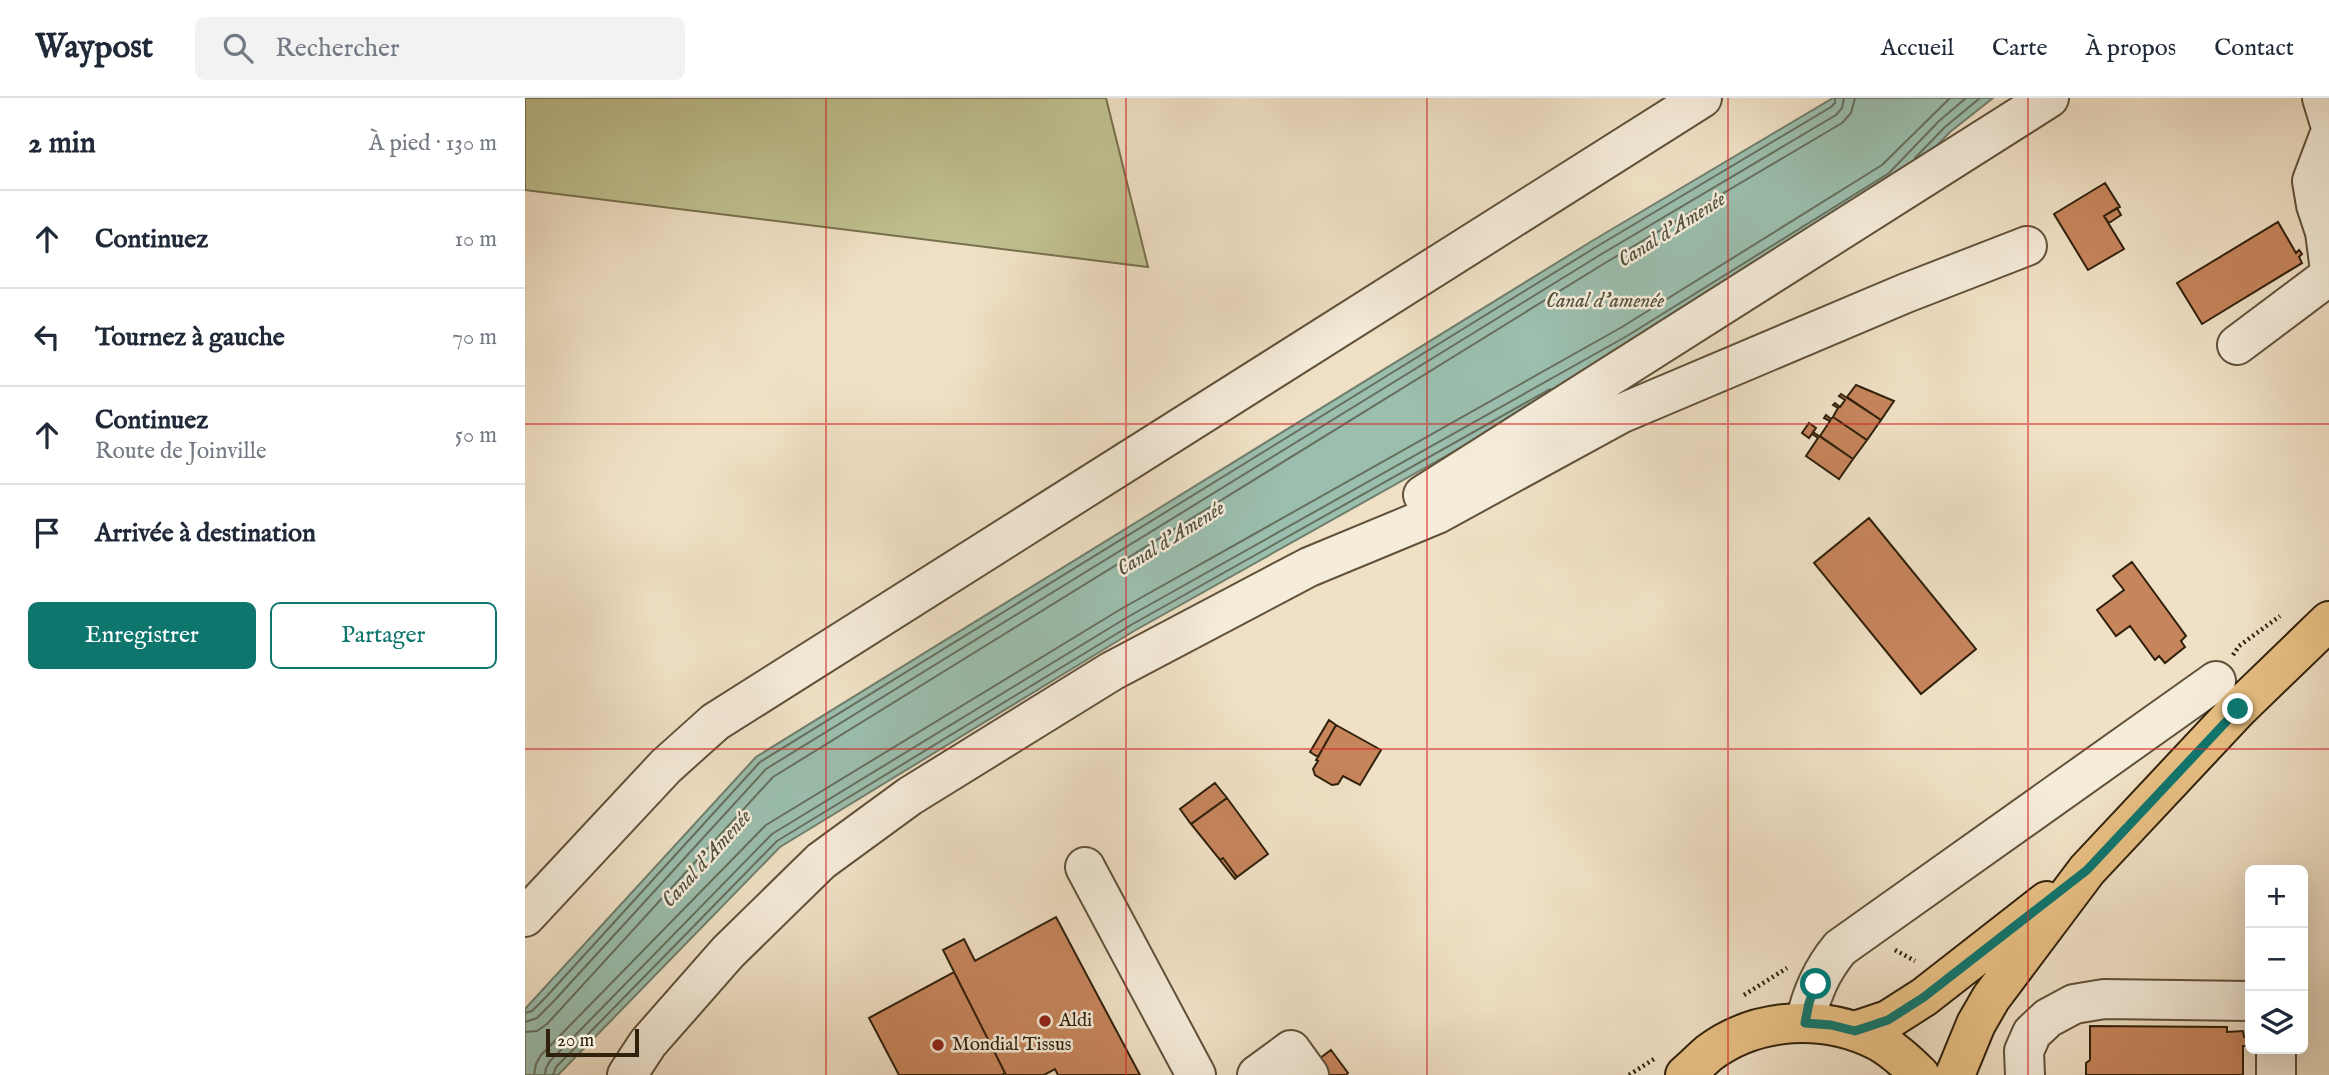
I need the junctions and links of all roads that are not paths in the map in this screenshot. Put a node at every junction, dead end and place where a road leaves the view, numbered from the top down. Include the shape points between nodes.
1 (1702, 98) edge
2 (2049, 98) edge
3 (2322, 98) edge
4 (2329, 121) edge
5 (2329, 136) edge
6 (2027, 246) dead end
7 (2329, 263) edge
8 (2329, 276) edge
9 (2237, 345) dead end
10 (1309, 567) junction
11 (2329, 621) edge
12 (2216, 681) dead end
13 (1086, 867) dead end
14 (2087, 870) junction
15 (525, 917) edge
16 (2245, 1001) edge
17 (2048, 1018) junction
18 (2245, 1020) edge
19 (1805, 1023) junction
20 (1855, 1031) junction
21 (2276, 1054) edge
22 (2294, 1054) edge
23 (1671, 1066) edge
24 (627, 1075) edge
25 (1196, 1075) edge
26 (1257, 1075) edge
27 (1309, 1075) edge
28 (1920, 1075) edge
29 (1955, 1075) edge
30 (2025, 1075) edge
31 (2276, 1075) edge
32 (2294, 1075) edge

1 - 15 lane via 715,722 666,766
2 - 10 lane
3 - 4 lane
5 - 7 lane via 2312,181
6 - 10 lane via 1620,414 1437,514
8 - 9 lane
10 - 24 lane via 1112,671 910,796 821,861 728,952 648,1043
11 - 14 main road via 2238,709
12 - 19 lane via 1840,948 1816,984
13 - 25 lane
14 - 20 main road via 1924,997 1888,1020
14 - 29 main road via 1991,998
16 - 17 lane via 2104,999 2074,1004
17 - 18 lane
17 - 30 lane via 2032,1033 2024,1051
19 - 20 main road
19 - 23 main road via 1771,1026 1739,1036 1710,1053
20 - 28 main road via 1880,1042
21 - 31 lane
22 - 32 lane
26 - 27 lane via 1291,1050

